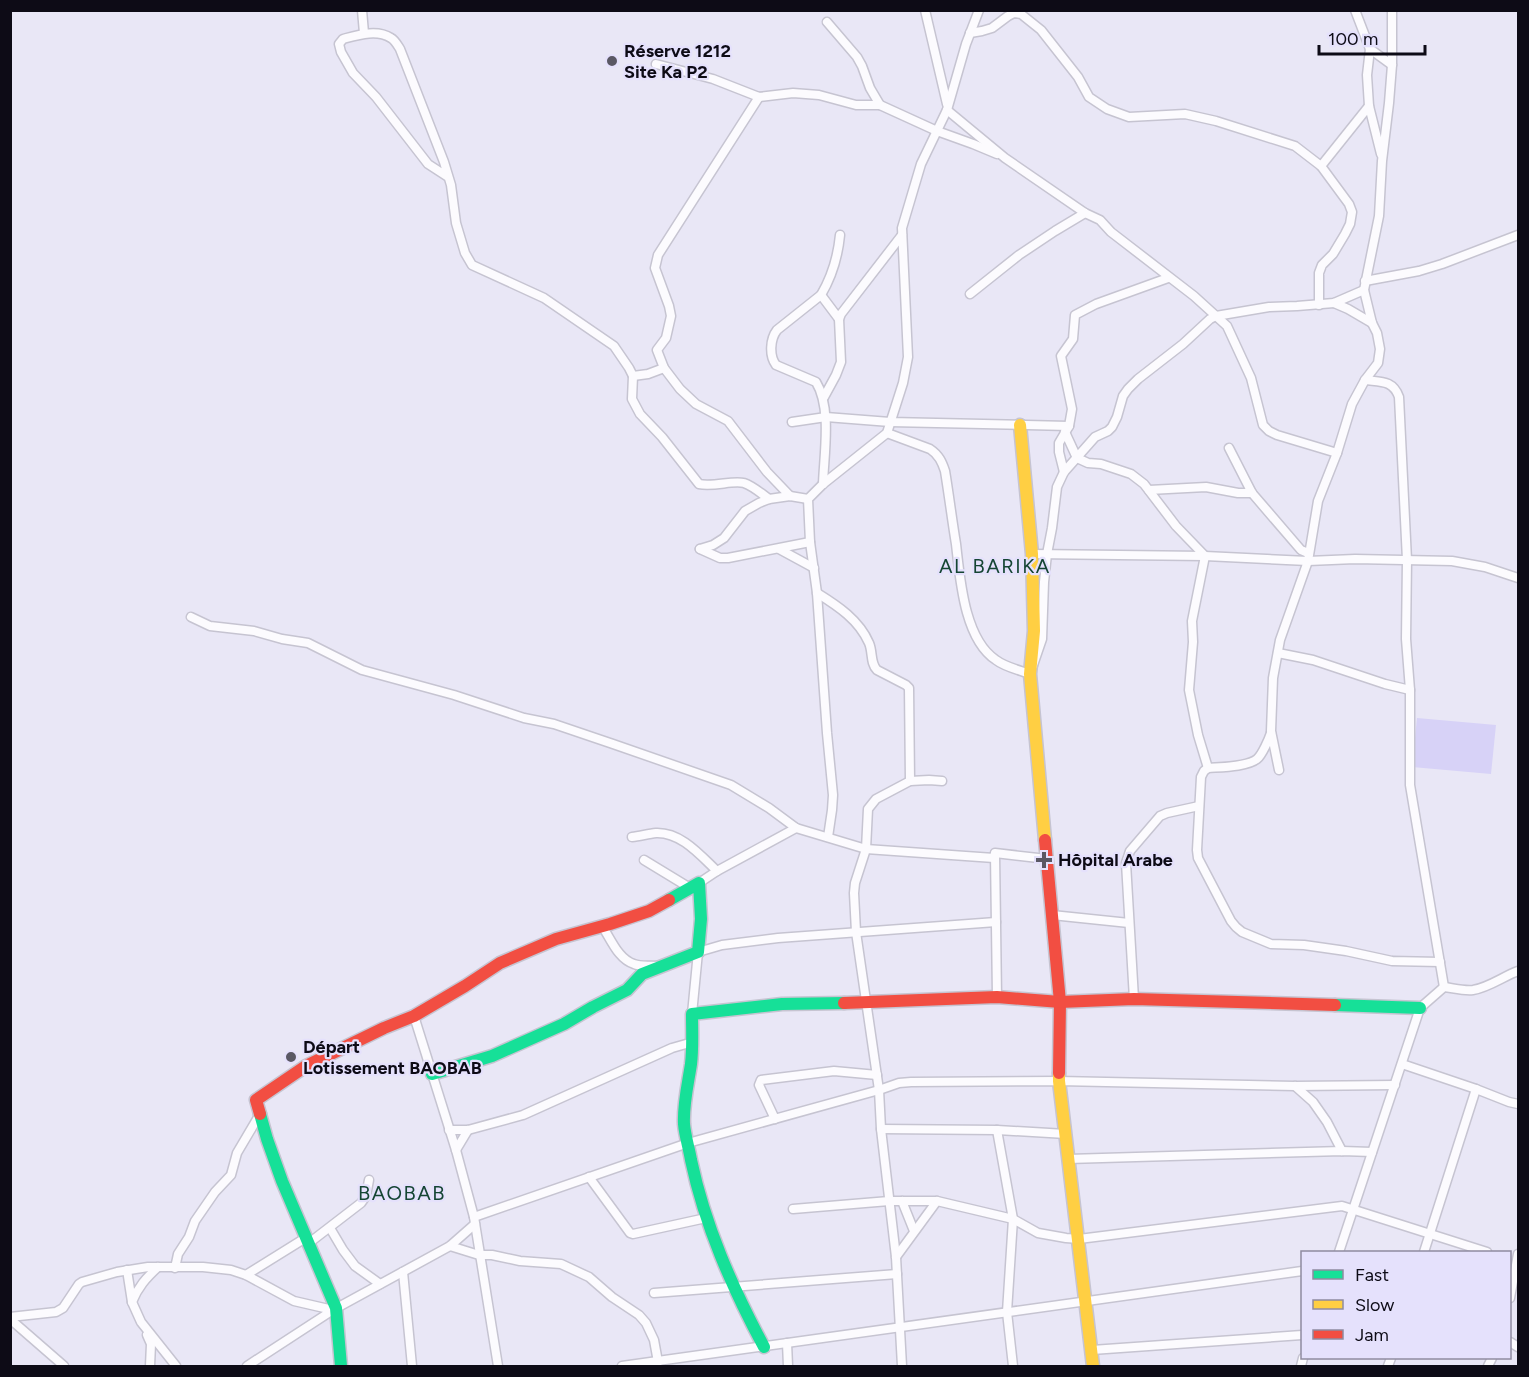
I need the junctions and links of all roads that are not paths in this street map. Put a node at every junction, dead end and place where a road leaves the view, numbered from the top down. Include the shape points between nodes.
1 (362, 10) edge
2 (926, 10) edge
3 (979, 10) edge
4 (1355, 10) edge
5 (1392, 10) edge
6 (827, 22) dead end
7 (364, 33) junction
8 (970, 33) junction
9 (1370, 49) junction
10 (656, 64) dead end
11 (1392, 64) junction
12 (759, 97) junction
13 (880, 105) junction
14 (1369, 106) junction
15 (947, 108) junction
16 (937, 131) junction
17 (1005, 158) junction
18 (1382, 161) junction
19 (1321, 166) junction
20 (448, 177) junction
21 (1085, 213) junction
22 (840, 235) dead end
23 (902, 235) junction
24 (1518, 235) edge
25 (1168, 278) junction
26 (1365, 281) junction
27 (1364, 290) junction
28 (970, 294) dead end
29 (820, 296) junction
30 (1334, 303) junction
31 (1319, 305) junction
32 (1216, 316) junction
33 (839, 319) junction
34 (1372, 323) junction
35 (664, 368) junction
36 (633, 376) junction
37 (1365, 380) junction
38 (824, 397) junction
39 (826, 417) junction
40 (792, 422) dead end
41 (890, 422) junction
42 (1020, 425) junction
43 (1067, 429) junction
44 (887, 433) junction
45 (1229, 448) dead end
46 (1337, 453) junction
47 (1077, 458) junction
48 (1064, 472) junction
49 (823, 484) junction
50 (1149, 490) junction
51 (1252, 493) junction
52 (790, 496) junction
53 (769, 499) junction
54 (808, 499) junction
55 (810, 542) junction
56 (779, 549) junction
57 (1032, 554) junction
58 (1047, 554) junction
59 (1205, 556) junction
60 (1308, 557) junction
61 (1407, 560) junction
62 (814, 568) junction
63 (1518, 578) edge
64 (817, 593) junction
65 (191, 617) dead end
66 (1278, 653) junction
67 (1030, 674) junction
68 (1410, 690) junction
69 (1271, 732) junction
70 (1208, 768) junction
71 (1279, 770) dead end
72 (910, 781) junction
73 (942, 781) dead end
74 (1199, 806) junction
75 (796, 828) junction
76 (632, 837) dead end
77 (828, 837) junction
78 (866, 849) junction
79 (995, 853) junction
80 (1047, 859) junction
81 (644, 860) dead end
82 (717, 871) junction
83 (694, 886) junction
84 (1052, 915) junction
85 (996, 922) junction
86 (1129, 923) junction
87 (602, 926) junction
88 (856, 932) junction
89 (698, 952) junction
90 (1440, 962) junction
91 (662, 966) junction
92 (1518, 971) edge
93 (1444, 987) junction
94 (998, 997) junction
95 (1134, 999) junction
96 (867, 1002) junction
97 (1060, 1002) junction
98 (1420, 1008) junction
99 (692, 1014) junction
100 (414, 1016) junction
101 (693, 1042) junction
102 (1402, 1064) junction
103 (432, 1074) junction
104 (877, 1075) junction
105 (1059, 1081) junction
106 (1395, 1085) junction
107 (1295, 1086) junction
108 (1310, 1086) junction
109 (1476, 1089) junction
110 (879, 1090) junction
111 (1313, 1102) junction
112 (1509, 1102) junction
113 (1518, 1104) edge
114 (1518, 1112) edge
115 (260, 1114) junction
116 (775, 1119) junction
117 (880, 1129) junction
118 (449, 1130) junction
119 (468, 1130) junction
120 (998, 1130) junction
121 (1066, 1134) junction
122 (688, 1143) junction
123 (456, 1149) junction
124 (1342, 1151) junction
125 (1372, 1152) junction
126 (1068, 1159) junction
127 (589, 1177) junction
128 (369, 1180) dead end
129 (889, 1201) junction
130 (902, 1201) junction
131 (937, 1202) junction
132 (793, 1209) dead end
133 (1354, 1209) junction
134 (706, 1218) junction
135 (1013, 1219) junction
136 (474, 1220) junction
137 (330, 1228) junction
138 (914, 1231) junction
139 (1032, 1231) junction
140 (1430, 1234) junction
141 (1013, 1236) junction
142 (1078, 1239) junction
143 (308, 1240) junction
144 (450, 1246) junction
145 (1339, 1251) edge
146 (1424, 1251) edge
147 (1484, 1251) edge
148 (479, 1255) junction
149 (896, 1257) junction
150 (1516, 1260) edge
151 (158, 1267) junction
152 (175, 1268) junction
153 (127, 1270) junction
154 (1301, 1271) edge
155 (403, 1272) junction
156 (897, 1274) junction
157 (246, 1275) junction
158 (380, 1284) junction
159 (734, 1287) junction
160 (1511, 1287) edge
161 (654, 1293) dead end
162 (1086, 1301) junction
163 (132, 1302) junction
164 (334, 1309) junction
165 (1007, 1312) junction
166 (10, 1318) edge
167 (144, 1326) junction
168 (899, 1328) junction
169 (1301, 1335) edge
170 (787, 1343) junction
171 (764, 1347) junction
172 (1092, 1350) junction
173 (692, 1357) junction
174 (658, 1362) junction
175 (64, 1366) edge
176 (150, 1366) edge
177 (177, 1366) edge
178 (247, 1366) edge
179 (341, 1366) edge
180 (412, 1366) edge
181 (498, 1366) edge
182 (622, 1366) edge
183 (692, 1366) edge
184 (788, 1366) edge
185 (902, 1366) edge
186 (1013, 1366) edge
187 (1093, 1366) edge

1 - 7 street
2 - 15 street
3 - 8 street
4 - 9 street
5 - 11 street
6 - 13 street via 857,57
7 - 20 street via 392,38 400,49
7 - 20 street via 339,44 353,74 428,164
8 - 15 street
8 - 19 street via 992,28 1014,13 1021,14 1041,30 1089,97 1107,109 1129,117 1185,114 1226,123 1295,146
9 - 11 street
9 - 14 street
10 - 12 street via 713,79
11 - 18 street
12 - 13 street via 802,93 855,105
12 - 35 street via 658,255 655,268 671,316 666,338 657,350
13 - 16 street
14 - 18 street
14 - 19 street
15 - 16 street
15 - 17 street
16 - 17 street
16 - 23 street via 921,164
17 - 21 street
18 - 26 street via 1379,216
19 - 31 street via 1352,212 1345,234 1319,273
20 - 36 street via 456,223 472,265 544,298 614,346
21 - 25 street via 1100,220
21 - 28 street via 1019,255
22 - 29 street via 835,262
23 - 33 street
23 - 41 street via 908,357
24 - 26 street via 1419,271
25 - 32 street
25 - 43 street via 1075,315 1074,339 1061,356 1072,409
26 - 27 street
27 - 30 street
27 - 34 street
29 - 33 street
29 - 38 street via 777,330 771,356 776,365 816,382
30 - 31 street
30 - 34 street
31 - 32 street via 1269,307
32 - 46 street via 1227,326 1241,354 1263,425 1277,435
32 - 47 street via 1128,389 1112,427 1095,437
33 - 38 street via 840,366
34 - 37 street via 1380,349 1378,363
35 - 36 street
35 - 52 street via 696,404 728,421
36 - 53 street via 632,399 640,414 699,484 746,483
37 - 46 street via 1352,404
37 - 61 street via 1387,382 1395,387 1399,397
38 - 39 street
39 - 40 street
39 - 41 street
39 - 49 street
41 - 42 street
41 - 44 street
42 - 43 street
42 - 57 street
43 - 47 street
43 - 48 street via 1059,443
44 - 49 street
44 - 67 street via 930,449 942,461 961,586 974,630 996,660
45 - 51 street
46 - 60 street via 1318,501
47 - 48 street
47 - 50 street via 1131,474
48 - 58 street via 1057,487
49 - 54 street
50 - 51 street via 1206,487
50 - 59 street
51 - 60 street
52 - 53 street
52 - 54 street
53 - 56 street via 745,511 724,538 700,549 720,558
54 - 55 street
55 - 56 street
55 - 62 street
56 - 62 street
57 - 58 street
57 - 67 street via 1034,631
58 - 59 street
58 - 67 street via 1042,639
59 - 60 street
59 - 70 street via 1192,621 1189,690
60 - 61 street
60 - 66 street
61 - 63 street via 1452,561
61 - 68 street
62 - 64 street
64 - 72 street via 860,627 872,650 874,667 909,688
64 - 77 street via 833,795
65 - 75 street via 210,626 308,643 362,670 554,724 731,785
66 - 68 street
66 - 69 street
67 - 80 street
68 - 90 street via 1410,785
69 - 70 street via 1258,759
69 - 71 street
70 - 74 street via 1201,777
72 - 73 street
72 - 78 street via 876,799 868,810
74 - 86 street via 1160,816 1130,851 1126,863
74 - 90 street via 1198,858 1231,921 1242,932 1271,944 1304,945 1392,961
75 - 77 street
75 - 82 street
76 - 82 street via 669,834 690,845
77 - 78 street
78 - 79 street via 994,858
78 - 88 street via 855,883
79 - 80 street
79 - 85 street
80 - 84 street
81 - 83 street
82 - 83 street
83 - 87 street via 649,911
83 - 89 street via 701,919
84 - 86 street
84 - 97 street
85 - 88 street
85 - 94 street
86 - 95 street
87 - 91 street via 614,948 632,964
87 - 100 street via 556,939 500,963
88 - 89 street via 749,941
88 - 96 street
89 - 91 street
89 - 99 street
90 - 93 street
91 - 103 street via 642,974 627,990 564,1024 492,1056
92 - 93 street via 1476,990
93 - 98 street
94 - 96 street
94 - 97 street
95 - 97 street
95 - 98 street
96 - 99 street via 782,1004
96 - 104 street
97 - 105 street
98 - 102 street
99 - 101 street
100 - 103 street
100 - 115 street via 297,1072 256,1100
101 - 119 street via 523,1114
101 - 122 street via 683,1106
102 - 106 street
102 - 109 street
103 - 118 street
104 - 110 street
104 - 116 street via 834,1071 761,1080 759,1085
105 - 107 street
105 - 110 street via 911,1082
105 - 121 street
106 - 108 street
106 - 125 street
107 - 108 street
107 - 111 street
108 - 111 street
109 - 112 street
109 - 140 street
110 - 116 street
110 - 117 street
111 - 124 street
112 - 113 street
112 - 114 street
115 - 143 street via 282,1181
115 - 152 street via 237,1153 231,1176 195,1221
116 - 122 street
117 - 120 street
117 - 129 street
118 - 119 street
118 - 123 street
119 - 123 street
120 - 121 street
120 - 135 street
121 - 126 street
122 - 127 street
122 - 134 street
123 - 136 street
124 - 125 street
124 - 126 street
125 - 133 street
126 - 142 street
127 - 134 street via 630,1233
127 - 136 street
128 - 137 street via 361,1203
129 - 130 street
129 - 132 street
129 - 149 street
130 - 131 street
130 - 138 street
131 - 135 street
131 - 138 street
133 - 140 street
133 - 142 street via 1342,1206
133 - 145 street
134 - 159 street
135 - 139 street
135 - 141 street
136 - 144 street
136 - 148 street
137 - 143 street
137 - 158 street via 355,1266
138 - 149 street
139 - 141 street
139 - 142 street
140 - 146 street
140 - 147 street
141 - 165 street
142 - 162 street
143 - 157 street
143 - 164 street
144 - 148 street
144 - 155 street
148 - 174 street via 561,1264 589,1277 646,1323
148 - 181 street
149 - 156 street
150 - 160 street
151 - 152 street
151 - 153 street
151 - 163 street via 145,1278
152 - 157 street via 231,1270
153 - 163 street
153 - 166 street via 82,1282 56,1312
154 - 162 street
155 - 158 street
155 - 180 street
156 - 159 street
156 - 168 street
157 - 164 street via 294,1301
158 - 164 street
159 - 161 street
159 - 171 street
162 - 165 street
162 - 172 street
163 - 167 street
164 - 178 street
164 - 179 street
165 - 168 street
165 - 186 street
166 - 175 street
167 - 176 street via 151,1344
167 - 177 street
168 - 170 street
168 - 185 street
169 - 172 street
170 - 171 street
170 - 184 street
171 - 173 street
172 - 187 street
173 - 174 street
173 - 183 street
174 - 182 street

